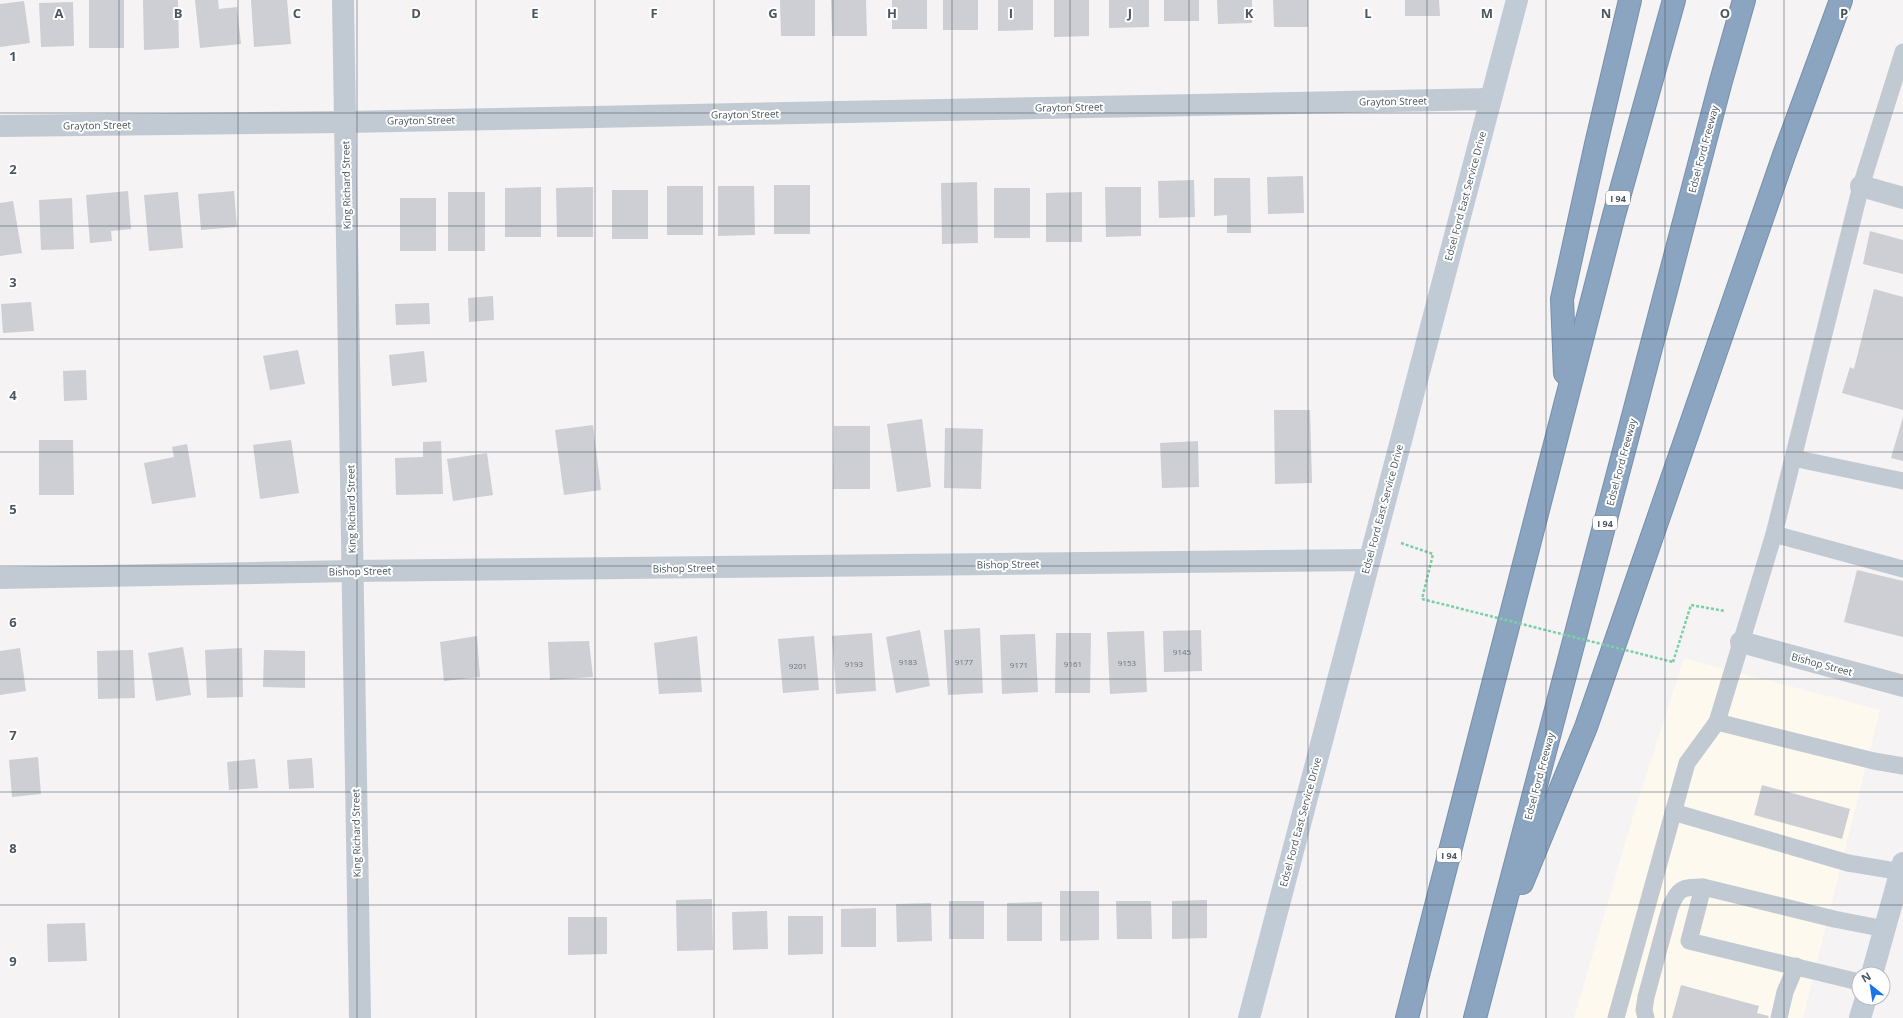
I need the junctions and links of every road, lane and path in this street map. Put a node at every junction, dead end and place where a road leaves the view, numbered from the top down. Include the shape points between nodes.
1 (343, 0) edge
2 (1517, 0) edge
3 (1630, 0) edge
4 (1674, 0) edge
5 (1744, 0) edge
6 (1841, 0) edge
7 (1903, 52) edge
8 (1490, 99) junction
9 (345, 122) junction
10 (0, 126) edge
11 (1861, 186) junction
12 (1903, 198) edge
13 (1566, 397) junction
14 (1793, 458) junction
15 (1903, 481) edge
16 (1376, 534) junction
17 (1774, 534) junction
18 (1369, 560) junction
19 (1903, 569) edge
20 (351, 571) junction
21 (0, 578) edge
22 (1749, 615) junction
23 (1741, 642) junction
24 (1903, 686) edge
25 (1718, 722) junction
26 (1903, 766) edge
27 (1673, 812) junction
28 (1902, 869) edge
29 (1703, 887) junction
30 (1885, 929) junction
31 (1640, 930) junction
32 (1663, 935) junction
33 (1489, 966) junction
34 (1796, 966) junction
35 (1874, 966) edge
36 (1851, 980) edge
37 (1864, 1006) edge
38 (360, 1018) edge
39 (1249, 1018) edge
40 (1407, 1018) edge
41 (1474, 1018) edge
42 (1616, 1018) edge
43 (1646, 1018) edge
44 (1779, 1018) edge
45 (1860, 1018) edge

1 - 9 street, King Richard Street
2 - 8 street, Edsel Ford East Service Drive
3 - 13 highway via 1562,299
4 - 13 highway, I 94
5 - 33 highway, Edsel Ford Freeway / I 94
6 - 33 highway via 1784,155 1586,727
7 - 11 lane
8 - 9 street, Grayton Street
8 - 16 street, Edsel Ford East Service Drive
9 - 10 street, Grayton Street
9 - 20 street, King Richard Street
11 - 12 street
11 - 14 lane
13 - 40 highway, I 94
14 - 15 lane
14 - 17 lane
16 - 18 street, Edsel Ford East Service Drive
16 - 22 path, bridge via 1433,554 1422,600 1673,662 1691,605
17 - 19 lane
17 - 22 lane
18 - 20 street, Bishop Street
18 - 39 street, Edsel Ford East Service Drive
20 - 21 street, Bishop Street
20 - 38 street, King Richard Street
22 - 23 lane
23 - 24 street, Bishop Street
23 - 25 lane
25 - 26 lane
25 - 27 lane via 1687,763
27 - 28 lane via 1848,863
27 - 31 lane
28 - 30 street
29 - 30 lane
29 - 32 lane via 1687,887 1676,894
29 - 34 lane via 1689,941
30 - 35 street
31 - 32 lane
31 - 42 lane
32 - 43 lane via 1646,997
33 - 41 highway, Edsel Ford Freeway / I 94
34 - 36 lane
34 - 44 lane via 1785,992
37 - 45 street

